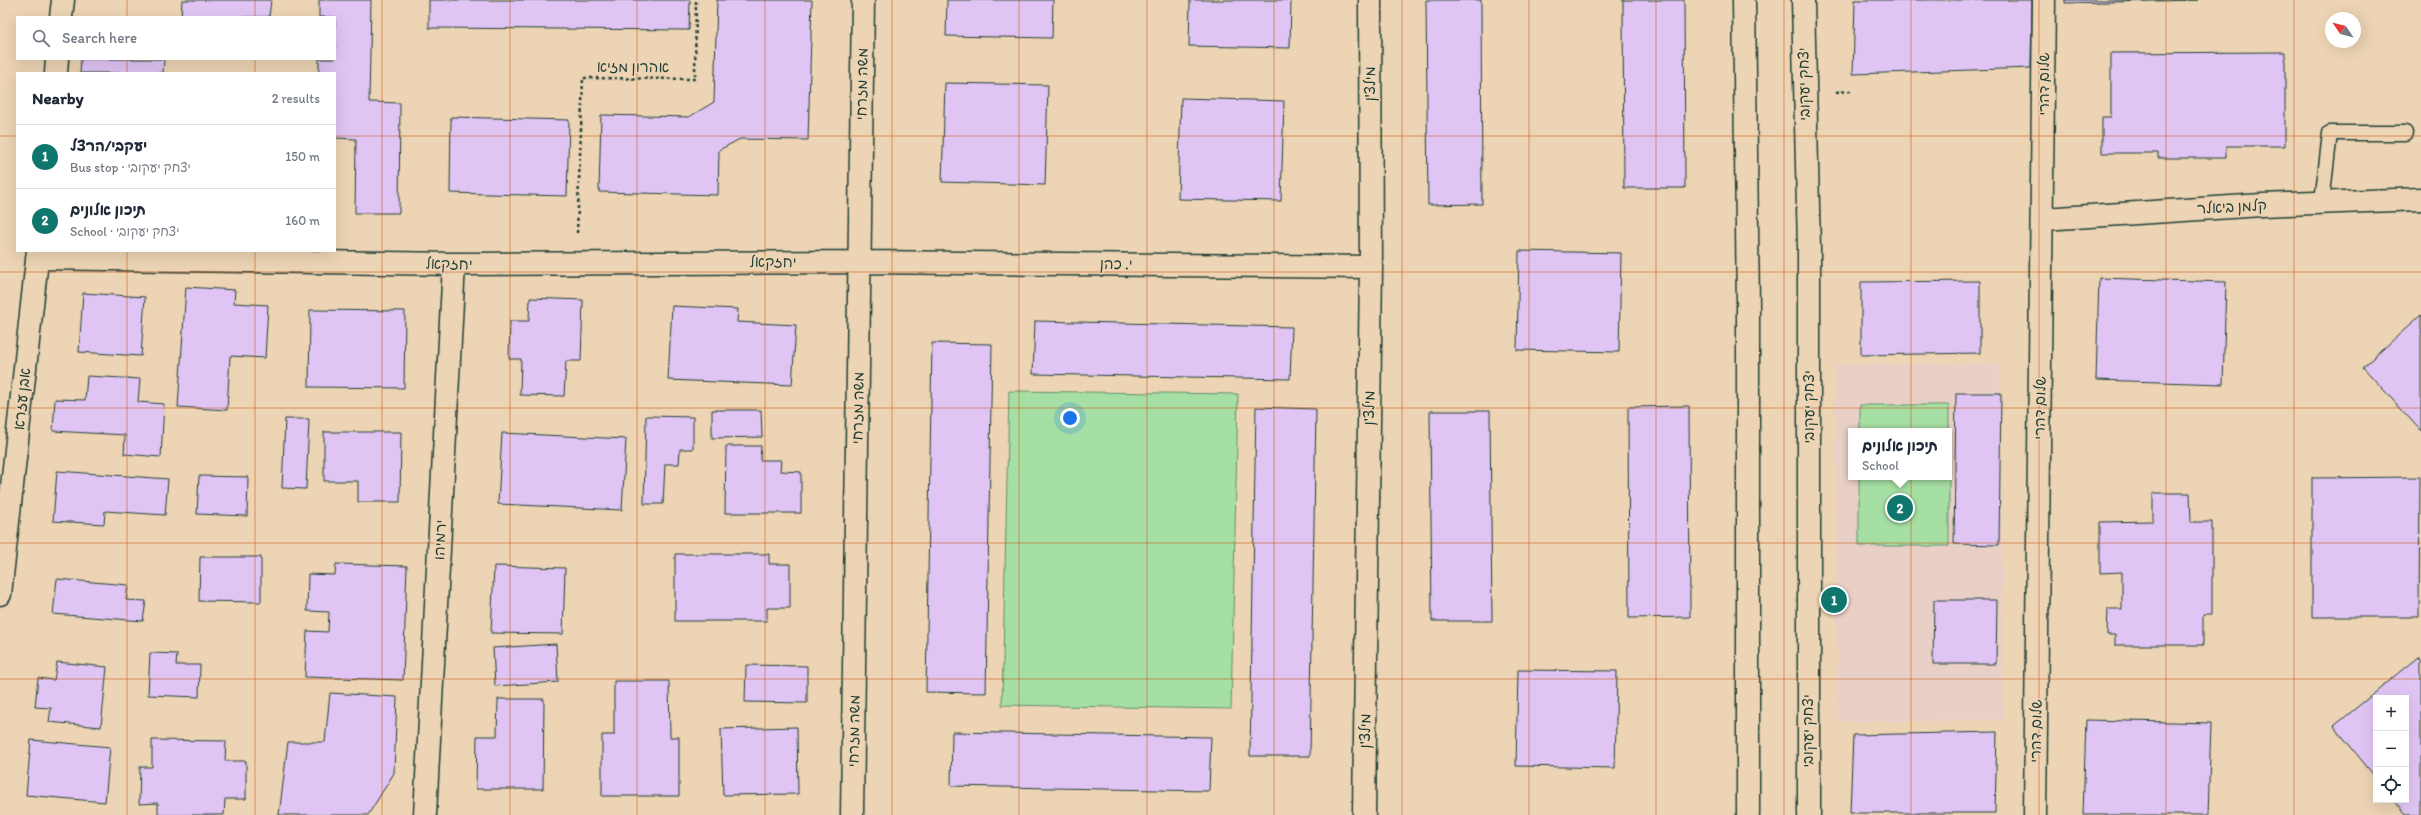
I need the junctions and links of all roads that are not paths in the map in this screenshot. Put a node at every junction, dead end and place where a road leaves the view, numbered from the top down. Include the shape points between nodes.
1 (63, 0) edge
2 (863, 0) edge
3 (1370, 0) edge
4 (1744, 0) edge
5 (1803, 0) edge
6 (2044, 0) edge
7 (62, 16) edge
8 (57, 60) edge
9 (56, 72) edge
10 (2405, 133) dead end
11 (2421, 198) edge
12 (2322, 202) junction
13 (2043, 219) junction
14 (38, 255) edge
15 (860, 262) junction
16 (454, 264) junction
17 (1371, 267) junction
18 (0, 594) edge
19 (425, 815) edge
20 (852, 815) edge
21 (1364, 815) edge
22 (1748, 815) edge
23 (1809, 815) edge
24 (2035, 815) edge

1 - 7 street
2 - 15 street, משה מזרחי
3 - 17 street, מילצ'ן
4 - 22 street via 1748,305
5 - 23 street, יצחק יעקובי via 1809,248
6 - 13 street, שלום דהרי
8 - 9 street
10 - 12 lane via 2330,133
11 - 12 street, קלמן ביאלר
12 - 13 street, קלמן ביאלר
13 - 24 street, שלום דהרי
14 - 16 street, יחזקאל
14 - 18 street, אבן עזרא
15 - 16 street, יחזקאל
15 - 17 street, י. כהן
15 - 20 street, משה מזרחי
16 - 19 street, ירמיהו
17 - 21 street, מילצ'ן

